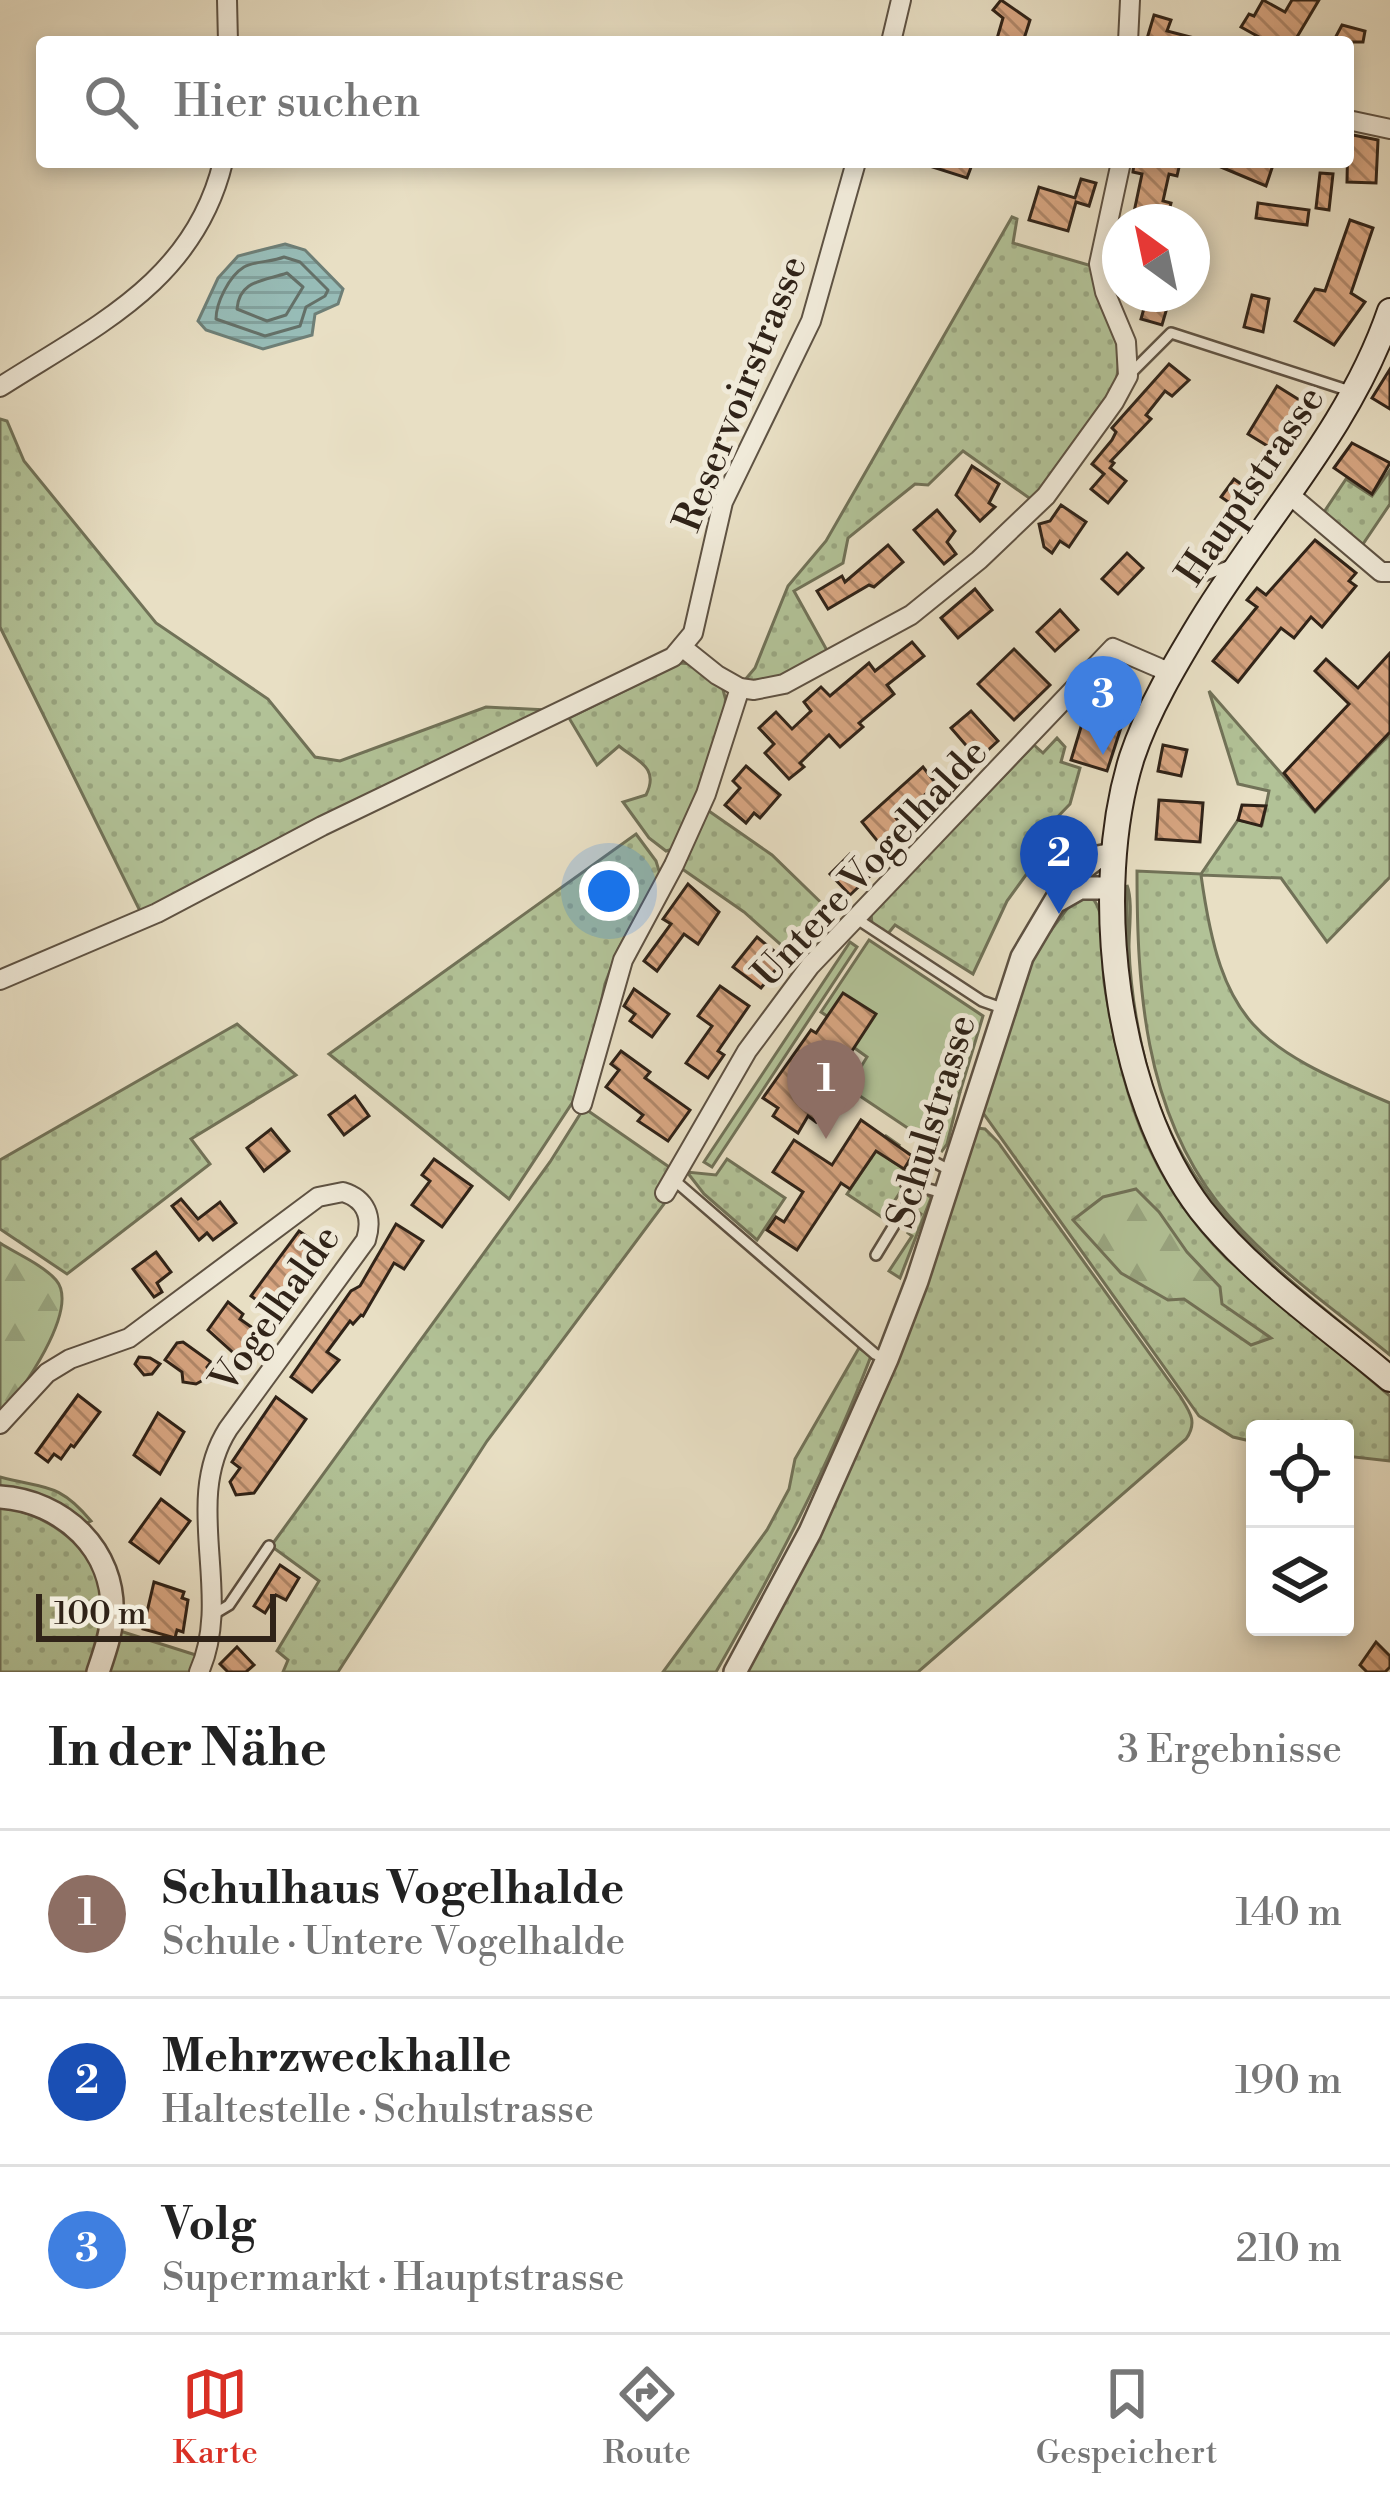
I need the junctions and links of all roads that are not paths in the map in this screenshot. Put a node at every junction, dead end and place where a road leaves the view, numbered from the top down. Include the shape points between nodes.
1 (226, 0) edge
2 (901, 0) edge
3 (1130, 0) edge
4 (228, 36) edge
5 (892, 36) edge
6 (1128, 36) edge
7 (1354, 120) edge
8 (1390, 129) edge
9 (221, 168) edge
10 (854, 168) edge
11 (1119, 168) edge
12 (1390, 311) edge
13 (1128, 376) junction
14 (0, 387) edge
15 (1355, 392) junction
16 (1290, 495) junction
17 (1242, 561) junction
18 (1390, 572) edge
19 (1203, 576) dead end
20 (682, 647) junction
21 (1166, 684) junction
22 (740, 688) junction
23 (1118, 871) junction
24 (1049, 908) junction
25 (854, 916) junction
26 (0, 980) edge
27 (1002, 1008) junction
28 (582, 1104) dead end
29 (953, 1172) junction
30 (904, 1183) dead end
31 (669, 1186) joint
32 (946, 1195) junction
33 (877, 1255) dead end
34 (887, 1359) junction
35 (1390, 1379) edge
36 (0, 1424) edge
37 (0, 1497) edge
38 (269, 1546) dead end
39 (214, 1614) junction
40 (98, 1672) edge
41 (199, 1672) edge
42 (735, 1672) edge

1 - 4 street
2 - 5 street
3 - 6 street
7 - 8 street
9 - 14 street via 200,224 157,282
10 - 20 street, Reservoirstrasse via 811,321 723,502 693,633
11 - 13 street via 1099,264 1126,342
12 - 15 main road, Hauptstrasse
13 - 15 lane via 1172,333
13 - 22 street via 1046,496 934,597 800,677
15 - 16 main road, Hauptstrasse
16 - 17 main road, Hauptstrasse
16 - 18 street
17 - 19 lane
17 - 21 main road, Hauptstrasse
20 - 22 street
20 - 26 street via 660,665 157,913
21 - 23 main road, Hauptstrasse via 1132,758
21 - 25 street, Untere Vogelhalde via 1112,648
22 - 28 street via 706,794 623,960
23 - 24 street
23 - 24 street, Schulstrasse via 1098,857
23 - 35 main road, Hauptstrasse via 1120,983 1145,1102 1180,1178 1228,1240
24 - 27 street, Schulstrasse
25 - 27 lane
25 - 31 street, Untere Vogelhalde via 747,1051
27 - 29 street, Schulstrasse
29 - 30 lane via 923,1156
29 - 32 street, Schulstrasse
31 - 34 lane
32 - 33 lane via 917,1186
32 - 34 street, Schulstrasse
34 - 42 street, Schulstrasse via 811,1532
36 - 39 street, Vogelhalde via 47,1373 129,1339 318,1197 338,1191 358,1199 369,1218 366,1240 213,1459 207,1488
37 - 40 street via 52,1510 95,1550 112,1604
38 - 39 lane via 229,1605
39 - 41 street, Vogelhalde

